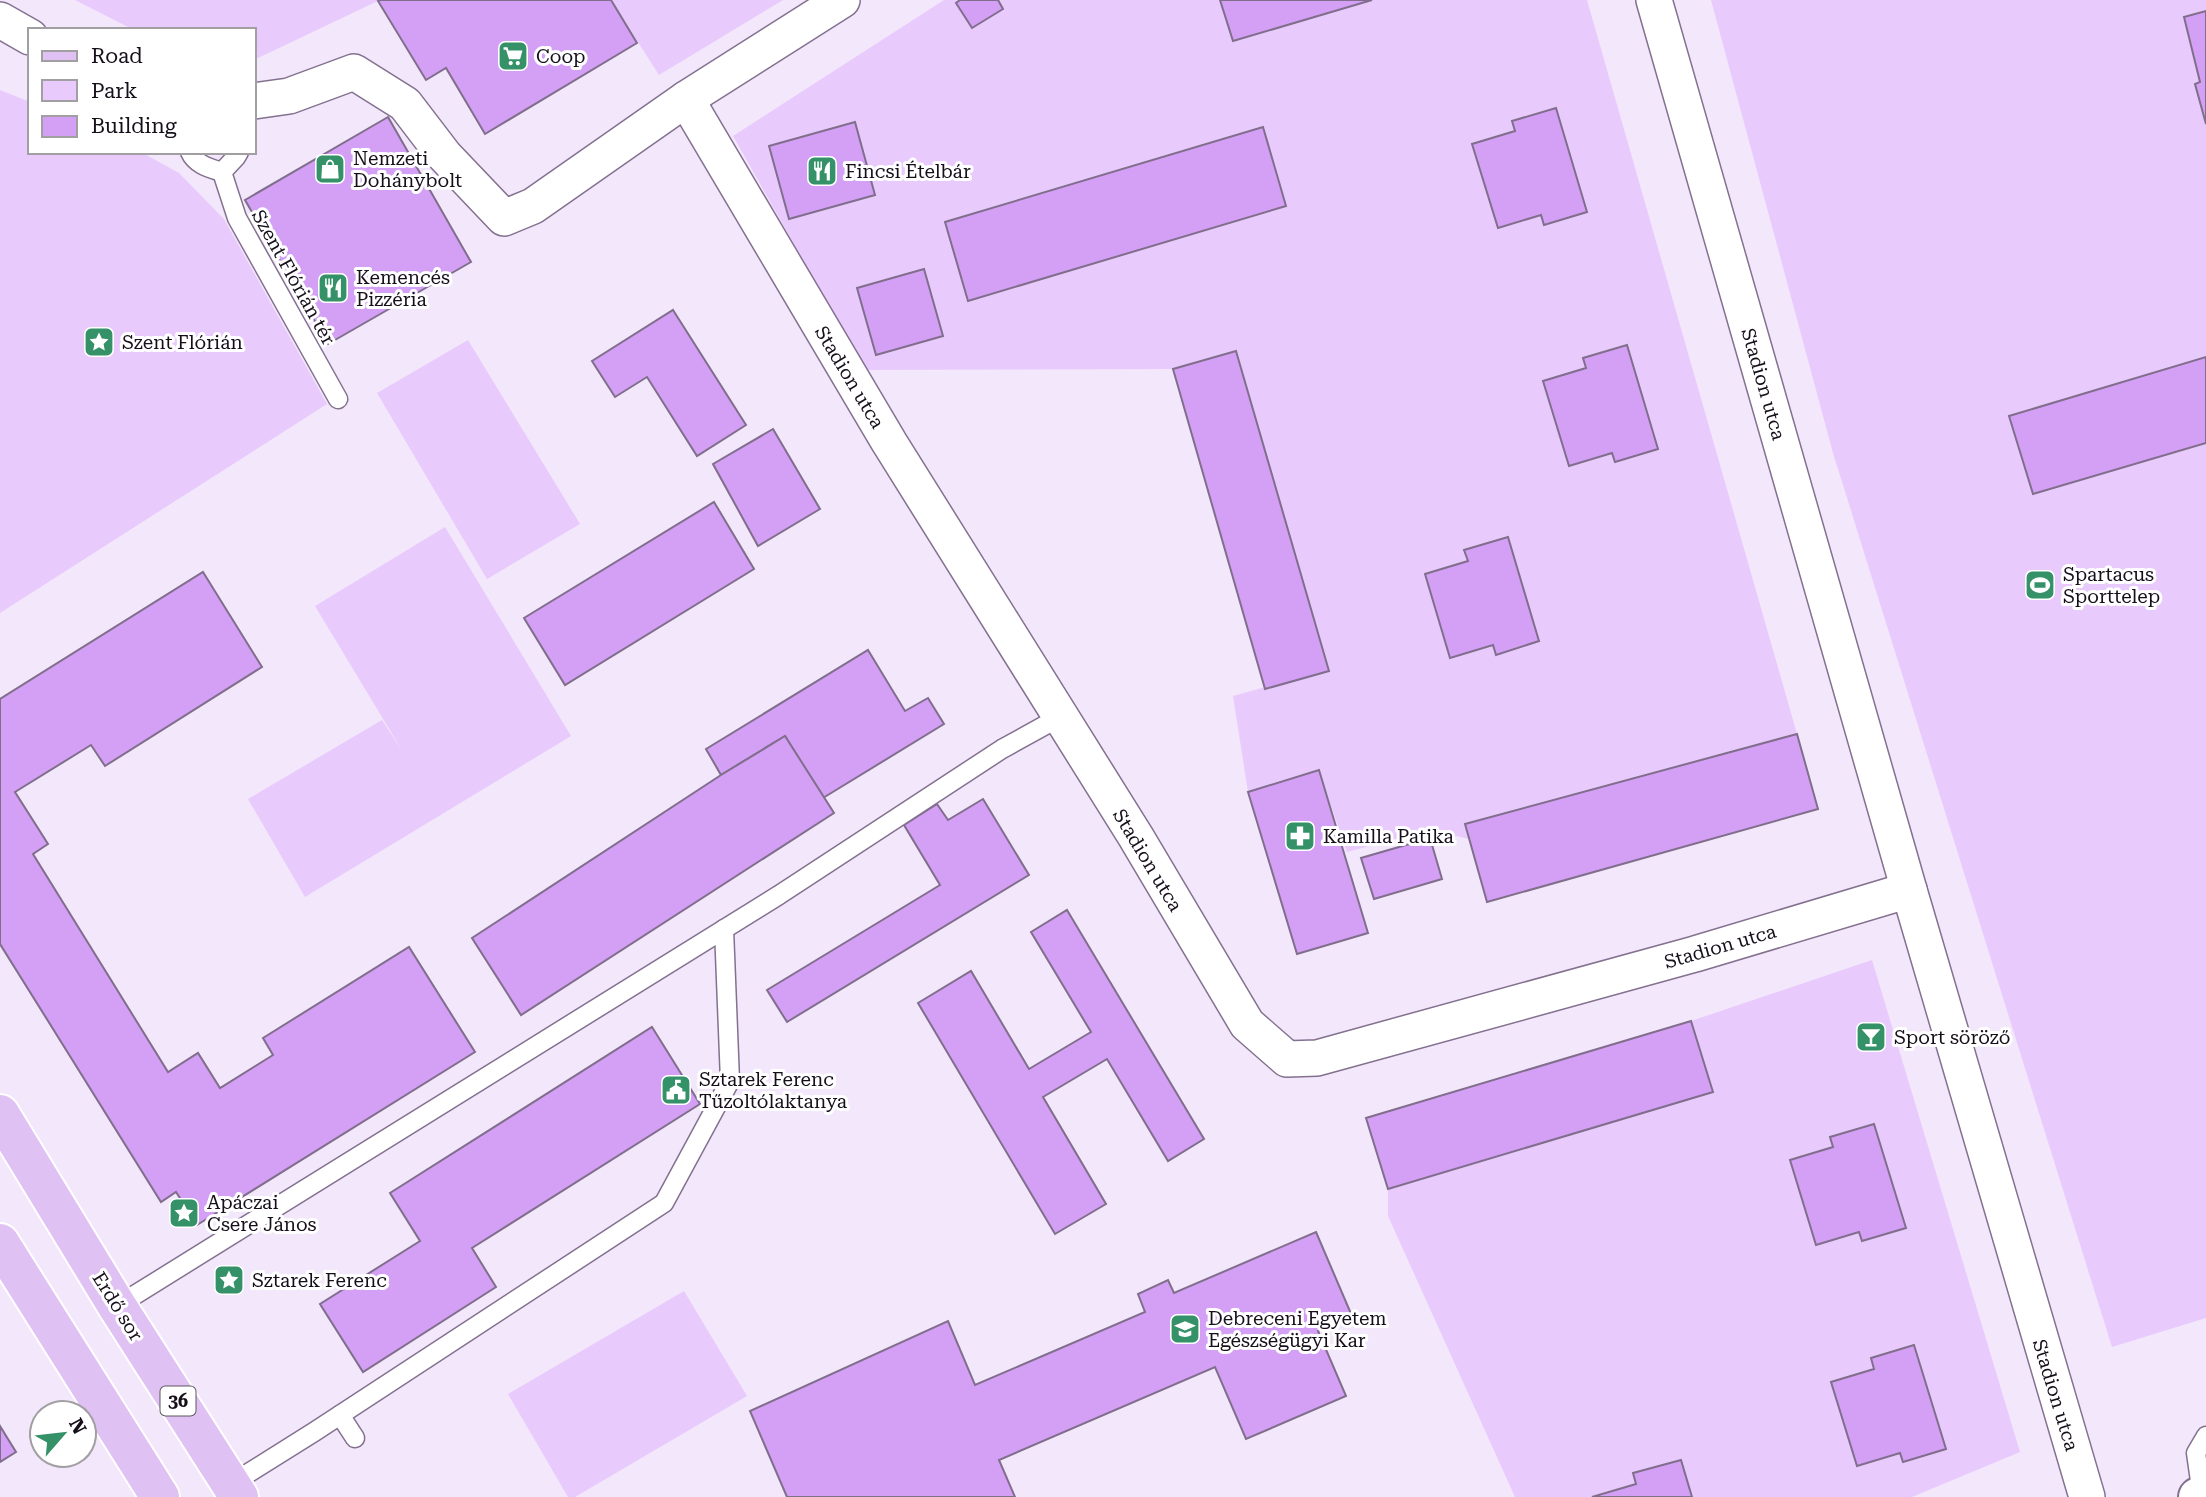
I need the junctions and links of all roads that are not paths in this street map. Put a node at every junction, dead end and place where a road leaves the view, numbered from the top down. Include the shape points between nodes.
1 (842, 0) edge
2 (1654, 0) edge
3 (0, 20) edge
4 (28, 36) edge
5 (686, 99) junction
6 (256, 100) edge
7 (190, 154) edge
8 (238, 154) edge
9 (222, 172) junction
10 (338, 398) dead end
11 (1060, 717) junction
12 (1909, 890) junction
13 (724, 929) junction
14 (0, 1114) edge
15 (0, 1243) edge
16 (117, 1306) junction
17 (340, 1415) junction
18 (2206, 1436) edge
19 (355, 1438) dead end
20 (235, 1490) edge
21 (2202, 1495) edge
22 (160, 1497) edge
23 (2087, 1497) edge

1 - 5 street
2 - 12 street, Stadion utca
3 - 4 street
5 - 6 street via 533,206 504,218 444,155 405,104 354,72 289,96
5 - 11 street, Stadion utca via 889,442
7 - 9 lane via 205,167
8 - 9 lane
9 - 10 lane, Szent Flórián tér via 237,218
11 - 12 street, Stadion utca via 1247,1024 1287,1059 1317,1058
11 - 13 lane via 1002,749
12 - 23 street, Stadion utca
13 - 16 lane
13 - 17 lane via 730,1082 664,1203
14 - 16 main road, Erdő sor / 36
15 - 22 main road
16 - 20 main road, Erdő sor / 36
17 - 19 lane
17 - 20 lane
18 - 21 lane via 2196,1453

